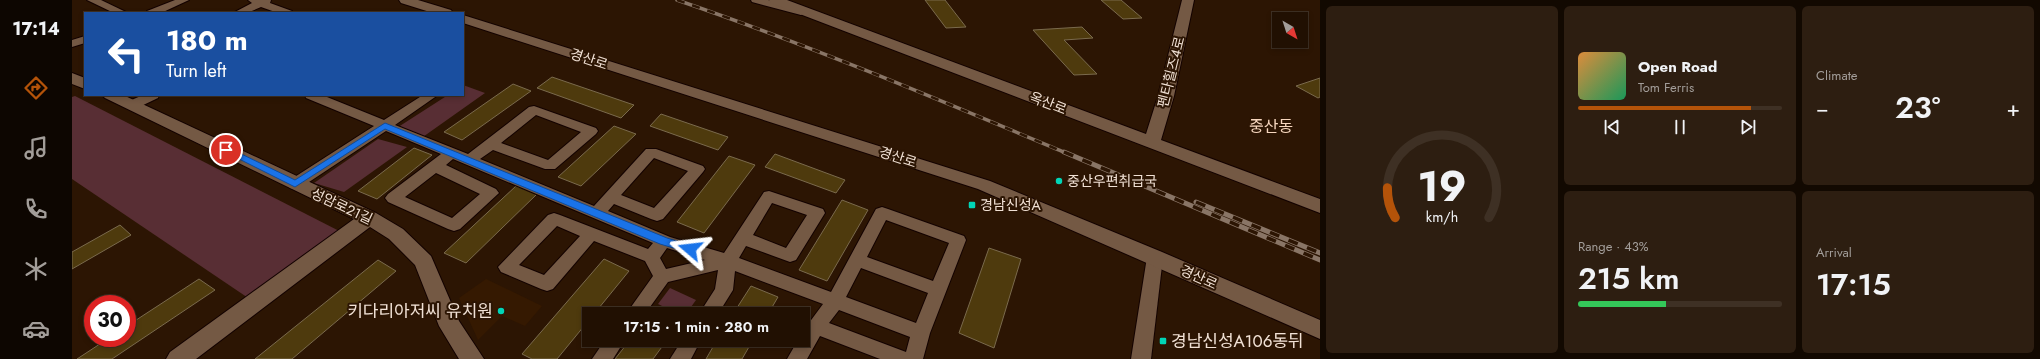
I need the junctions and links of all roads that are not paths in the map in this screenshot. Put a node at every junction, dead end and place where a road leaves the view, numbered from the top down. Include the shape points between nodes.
1 (92, 0) edge
2 (184, 0) edge
3 (405, 0) edge
4 (756, 0) edge
5 (775, 0) edge
6 (1188, 0) edge
7 (261, 1) edge
8 (121, 12) edge
9 (154, 12) edge
10 (240, 12) edge
11 (286, 12) edge
12 (443, 12) edge
13 (464, 18) edge
14 (824, 18) junction
15 (84, 39) edge
16 (72, 44) edge
17 (112, 96) edge
18 (151, 96) edge
19 (313, 96) edge
20 (430, 96) edge
21 (132, 105) junction
22 (385, 126) junction
23 (1152, 142) junction
24 (491, 144) junction
25 (452, 154) junction
26 (469, 161) junction
27 (435, 166) junction
28 (295, 184) junction
29 (611, 197) junction
30 (1320, 206) edge
31 (597, 213) junction
32 (369, 218) junction
33 (592, 234) junction
34 (743, 238) dead end
35 (664, 241) junction
36 (650, 257) junction
37 (1155, 257) junction
38 (857, 260) junction
39 (728, 261) junction
40 (662, 277) junction
41 (938, 290) junction
42 (835, 301) junction
43 (640, 307) edge
44 (713, 307) edge
45 (816, 326) junction
46 (1320, 330) edge
47 (921, 333) junction
48 (611, 347) edge
49 (688, 347) edge
50 (178, 359) edge
51 (472, 359) edge
52 (602, 359) edge
53 (680, 359) edge
54 (797, 359) edge
55 (902, 359) edge
56 (913, 359) edge
57 (1141, 359) edge

1 - 8 street
2 - 9 street
3 - 12 street
4 - 14 street
5 - 14 street, 옥산로
6 - 23 street, 펜타힐즈4로 via 1166,96
7 - 10 street
7 - 11 street
13 - 37 street, 경산로 via 984,185
14 - 23 street, 옥산로
15 - 16 street
17 - 21 street, 성암로21길
18 - 21 street
19 - 22 street
20 - 22 street
21 - 28 street, 성암로21길
22 - 25 street
22 - 28 street
23 - 30 street, 옥산로
24 - 24 street via 534,110 591,131 550,166
24 - 26 street
25 - 26 street
25 - 27 street
26 - 31 street
27 - 27 street via 393,198 454,225 491,193
28 - 32 street, 성암로21길
29 - 29 street via 651,152 698,169 657,215
29 - 31 street
31 - 35 street
32 - 50 street
32 - 51 street, 성암로21길 via 396,234 424,261 450,326
33 - 33 street via 554,219 507,267 547,284
33 - 36 street
34 - 39 street
35 - 36 street
35 - 39 street
36 - 40 street
37 - 46 street, 경산로
37 - 57 street
38 - 41 street
38 - 41 street via 882,212 958,240
38 - 42 street
39 - 40 street
39 - 42 street
39 - 44 street via 724,290
40 - 43 street
41 - 47 street
42 - 45 street
42 - 47 street
45 - 54 street
45 - 55 street
47 - 56 street
48 - 52 street
49 - 53 street

